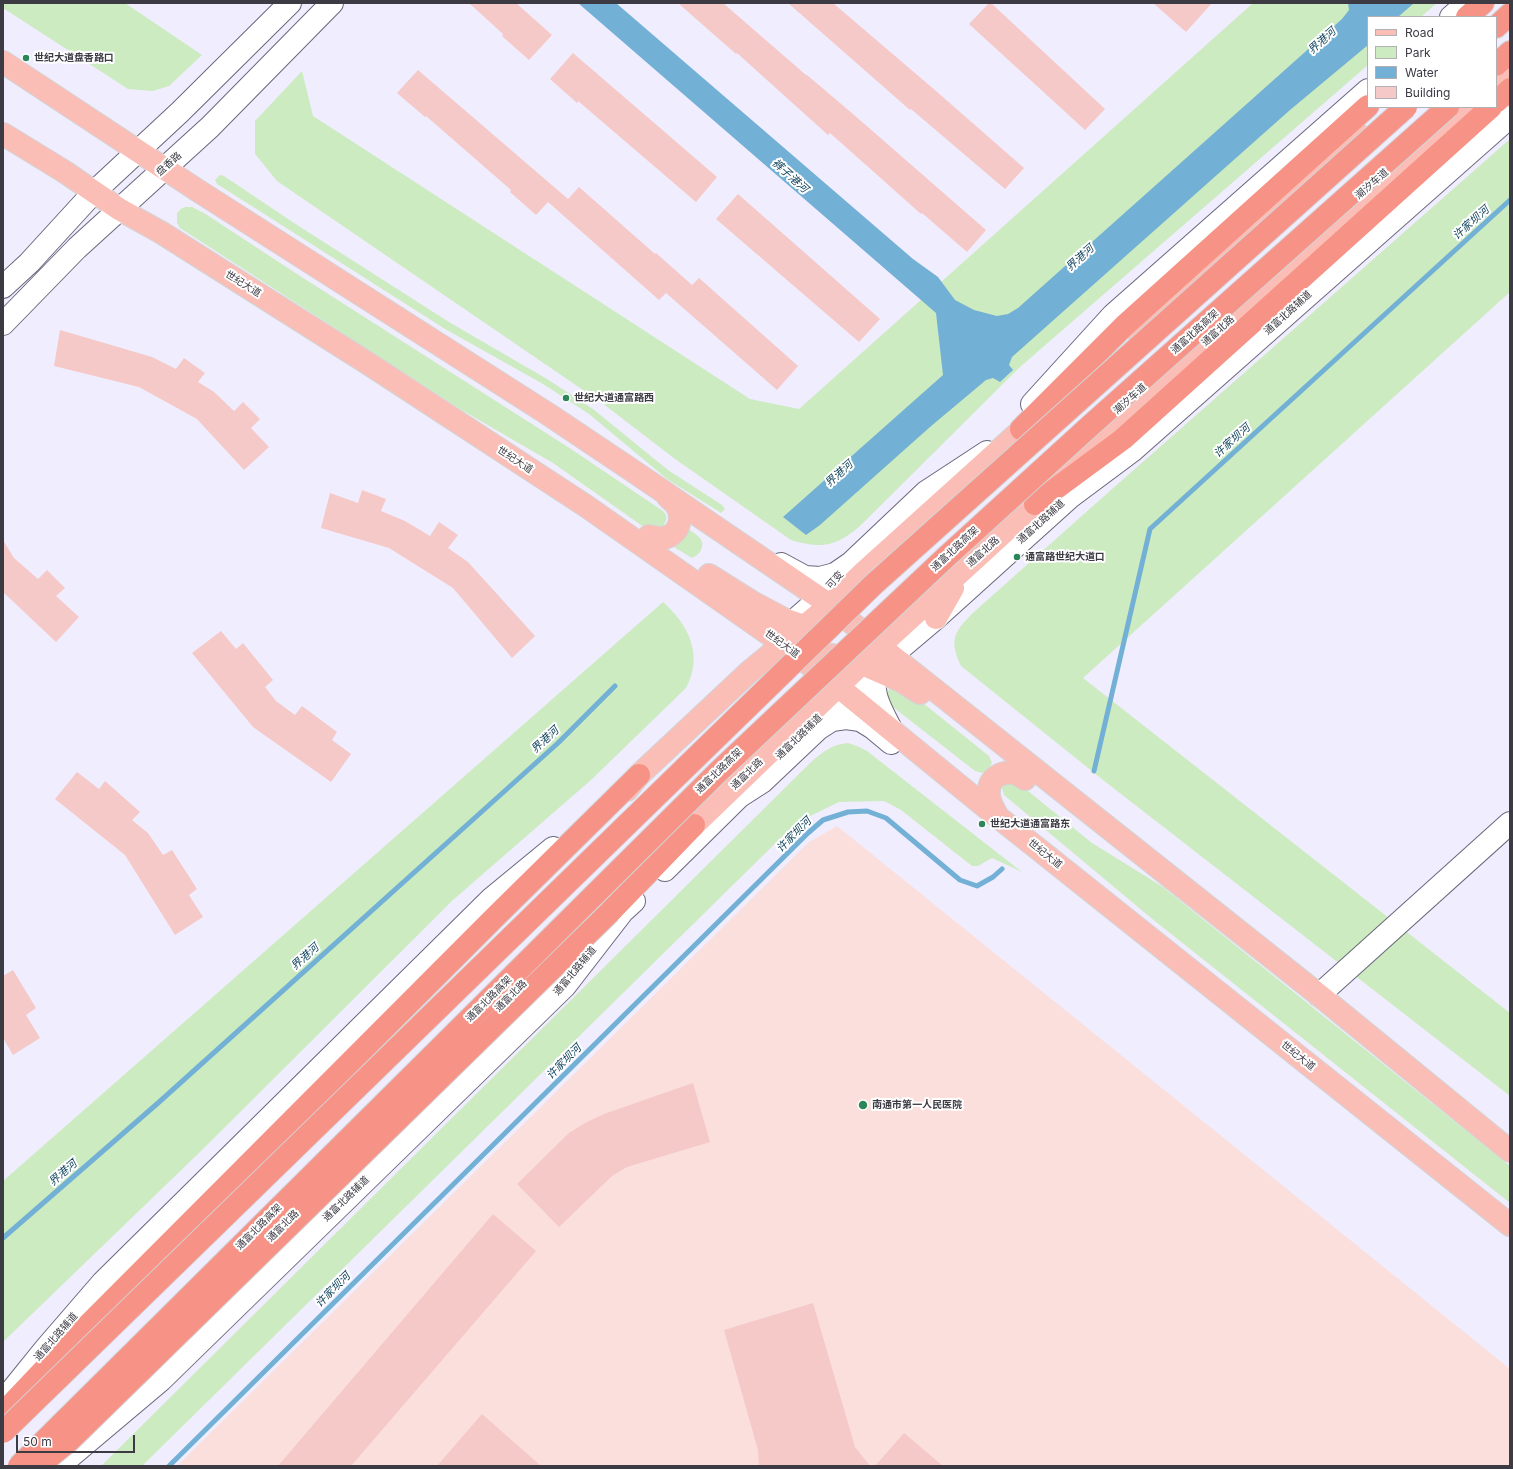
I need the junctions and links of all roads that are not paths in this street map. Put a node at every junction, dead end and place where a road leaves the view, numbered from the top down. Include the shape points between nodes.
1 (290, 3) edge
2 (332, 3) edge
3 (1467, 3) edge
4 (1483, 3) edge
5 (1510, 3) edge
6 (1510, 14) edge
7 (1452, 16) edge
8 (1468, 16) edge
9 (1495, 16) edge
10 (1497, 26) edge
11 (1510, 52) edge
12 (3, 62) edge
13 (1510, 62) edge
14 (1497, 64) edge
15 (1510, 72) edge
16 (1497, 74) edge
17 (1497, 83) edge
18 (1510, 89) edge
19 (1367, 91) edge
20 (1497, 101) edge
21 (1367, 107) edge
22 (1390, 108) edge
23 (1405, 108) edge
24 (1447, 108) edge
25 (1458, 108) edge
26 (1469, 108) edge
27 (1490, 108) edge
28 (1510, 116) edge
29 (3, 134) edge
30 (138, 151) junction
31 (165, 168) junction
32 (94, 192) junction
33 (119, 209) junction
34 (3, 288) edge
35 (3, 324) edge
36 (452, 419) junction
37 (1022, 429) junction
38 (969, 464) junction
39 (636, 473) junction
40 (665, 493) junction
41 (1035, 504) junction
42 (649, 536) junction
43 (851, 563) junction
44 (976, 571) junction
45 (950, 591) joint
46 (825, 602) junction
47 (914, 614) junction
48 (799, 624) junction
49 (861, 630) junction
50 (785, 646) junction
51 (886, 651) junction
52 (868, 667) junction
53 (746, 669) junction
54 (724, 689) joint
55 (843, 690) junction
56 (703, 710) junction
57 (818, 729) junction
58 (891, 729) junction
59 (639, 775) junction
60 (1025, 779) junction
61 (738, 797) junction
62 (990, 810) junction
63 (1510, 823) edge
64 (694, 825) junction
65 (617, 912) junction
66 (1231, 926) junction
67 (1319, 995) junction
68 (1510, 1151) edge
69 (1510, 1225) edge
70 (3, 1401) edge
71 (3, 1413) edge
72 (3, 1418) edge
73 (3, 1432) edge
74 (19, 1466) edge
75 (38, 1466) edge
76 (47, 1466) edge
77 (59, 1466) edge

1 - 30 street
2 - 31 street, 盘香路 via 210,127
3 - 7 street
4 - 8 highway
5 - 9 main road
6 - 10 highway
11 - 14 highway
12 - 30 main road
13 - 16 street
15 - 17 main road
18 - 20 highway
19 - 38 street via 1113,315 1015,422
21 - 37 highway via 1124,326
22 - 37 main road
23 - 73 highway, bridge via 874,584
24 - 74 highway, 通富北路高架, bridge via 1091,425 822,673 718,772
25 - 47 street, 潮汐车道 via 950,563
26 - 41 main road, 通富北路 via 1072,459
27 - 41 highway via 1123,439
28 - 44 street, 通富北路辅道 via 1132,451
29 - 32 main road, 世纪大道
30 - 31 main road
30 - 32 street
31 - 33 street, 盘香路
31 - 39 main road
32 - 33 main road, 世纪大道
32 - 34 street
33 - 35 street, 盘香路
33 - 36 main road, 世纪大道 via 175,241
36 - 42 main road via 553,470
36 - 50 main road, 世纪大道 via 586,506
37 - 38 street
37 - 46 main road via 863,573
38 - 43 street via 926,492
38 - 46 street
39 - 40 main road
39 - 43 street via 706,513 805,577 820,578 835,574
40 - 42 main road via 677,506 680,516 679,527 672,536
40 - 46 main road
41 - 44 main road, 通富北路
42 - 48 main road via 752,602
43 - 46 street, 可变
44 - 45 main road
44 - 47 main road, 通富北路
45 - 47 street
46 - 48 main road
46 - 49 main road
47 - 49 main road
47 - 51 street
47 - 51 street, 潮汐车道 via 889,628
48 - 49 main road via 815,630
48 - 50 street
49 - 51 main road
50 - 52 main road via 811,654 832,655
50 - 53 street
50 - 53 main road via 785,657
50 - 55 main road, 世纪大道
51 - 52 street
51 - 66 main road
52 - 55 main road, 通富北路
52 - 58 street via 875,695
52 - 60 main road via 902,681 922,694
53 - 54 street
53 - 56 main road
54 - 56 main road
55 - 57 street
55 - 58 main road, 世纪大道
55 - 61 street, 通富北路辅道
55 - 64 main road, 通富北路
56 - 59 main road
56 - 70 street, 通富北路辅道 via 553,848 491,899 103,1282
57 - 61 street via 762,782
57 - 62 street via 832,720 860,720 931,775
58 - 62 main road, 世纪大道
59 - 71 highway
59 - 72 main road via 594,830
60 - 62 main road via 1014,773 997,776 990,783 988,792
60 - 66 main road via 1113,851
61 - 64 street
61 - 65 street, 通富北路辅道
62 - 69 main road, 世纪大道
63 - 67 street
64 - 65 highway
64 - 76 main road, 通富北路 via 627,879
65 - 75 highway, bridge via 69,1441
65 - 77 street, 通富北路辅道 via 565,986 161,1380
66 - 67 main road
67 - 68 main road

